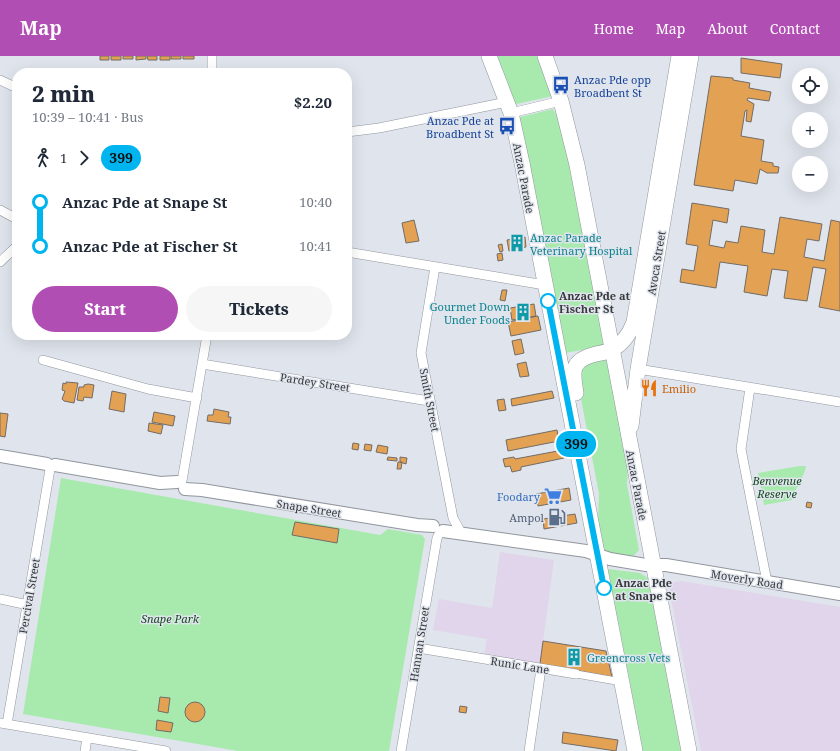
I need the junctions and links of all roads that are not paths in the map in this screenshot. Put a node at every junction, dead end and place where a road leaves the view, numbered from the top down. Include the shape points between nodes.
1 (212, 56) edge
2 (489, 56) edge
3 (545, 56) edge
4 (679, 56) edge
5 (691, 56) edge
6 (212, 68) edge
7 (0, 80) edge
8 (12, 86) edge
9 (561, 101) junction
10 (509, 108) junction
11 (352, 131) edge
12 (660, 201) junction
13 (0, 210) edge
14 (12, 216) edge
15 (12, 251) edge
16 (352, 253) edge
17 (0, 262) edge
18 (435, 267) junction
19 (545, 285) junction
20 (606, 320) junction
21 (634, 322) junction
22 (206, 340) edge
23 (611, 350) junction
24 (43, 360) dead end
25 (202, 364) junction
26 (638, 369) junction
27 (750, 388) junction
28 (197, 398) junction
29 (429, 401) junction
30 (840, 402) edge
31 (0, 456) edge
32 (51, 466) junction
33 (634, 470) junction
34 (181, 485) junction
35 (590, 515) junction
36 (438, 531) junction
37 (464, 532) junction
38 (598, 555) junction
39 (654, 565) junction
40 (767, 582) junction
41 (840, 594) edge
42 (0, 599) edge
43 (28, 605) junction
44 (418, 648) junction
45 (541, 669) junction
46 (576, 674) joint
47 (622, 682) junction
48 (4, 723) edge
49 (87, 738) junction
50 (85, 751) edge
51 (166, 751) edge
52 (401, 751) edge
53 (529, 751) edge
54 (635, 751) edge
55 (689, 751) edge

1 - 6 street
2 - 10 main road, Anzac Parade
3 - 9 main road, Anzac Parade
4 - 12 main road, Avoca Street
5 - 12 main road, Avoca Street
7 - 8 street
9 - 10 street
9 - 20 main road, Anzac Parade via 577,165
10 - 11 street
10 - 19 main road, Anzac Parade
12 - 21 main road, Avoca Street
12 - 26 main road, Avoca Street
13 - 14 street
15 - 17 street
16 - 18 street
18 - 19 street
18 - 29 street, Smith Street via 421,353
19 - 35 main road, Anzac Parade
20 - 21 main road via 617,331 626,329
20 - 23 main road, Anzac Parade
21 - 23 main road, Avoca Street via 626,338
22 - 25 street
23 - 33 main road, Anzac Parade
23 - 35 main road via 584,357 576,364 574,370 574,382 594,488 595,502
24 - 28 street via 148,389
25 - 28 street
25 - 29 street, Pardey Street
26 - 27 street
26 - 33 main road, Avoca Street via 631,426
27 - 30 street
27 - 40 street via 741,449
28 - 34 street
29 - 37 street, Smith Street via 453,518
31 - 32 street, Snape Street
32 - 34 street, Snape Street
32 - 43 street, Percival Street
33 - 39 main road, Anzac Parade
34 - 36 street, Snape Street via 417,525
35 - 38 main road, Anzac Parade
36 - 37 street, Snape Street
36 - 44 street, Hannan Street
37 - 38 street, Snape Street
38 - 39 street, Snape Street
38 - 47 main road, Anzac Parade
39 - 40 street, Moverly Road
39 - 55 main road, Anzac Parade
40 - 41 street, Moverly Road
42 - 43 street
43 - 48 street, Percival Street
44 - 45 street, Runic Lane
44 - 52 street, Hannan Street
45 - 46 street, Runic Lane
45 - 53 street
46 - 47 street, Runic Lane
47 - 54 main road, Anzac Parade
48 - 49 street
49 - 50 street
49 - 51 street

